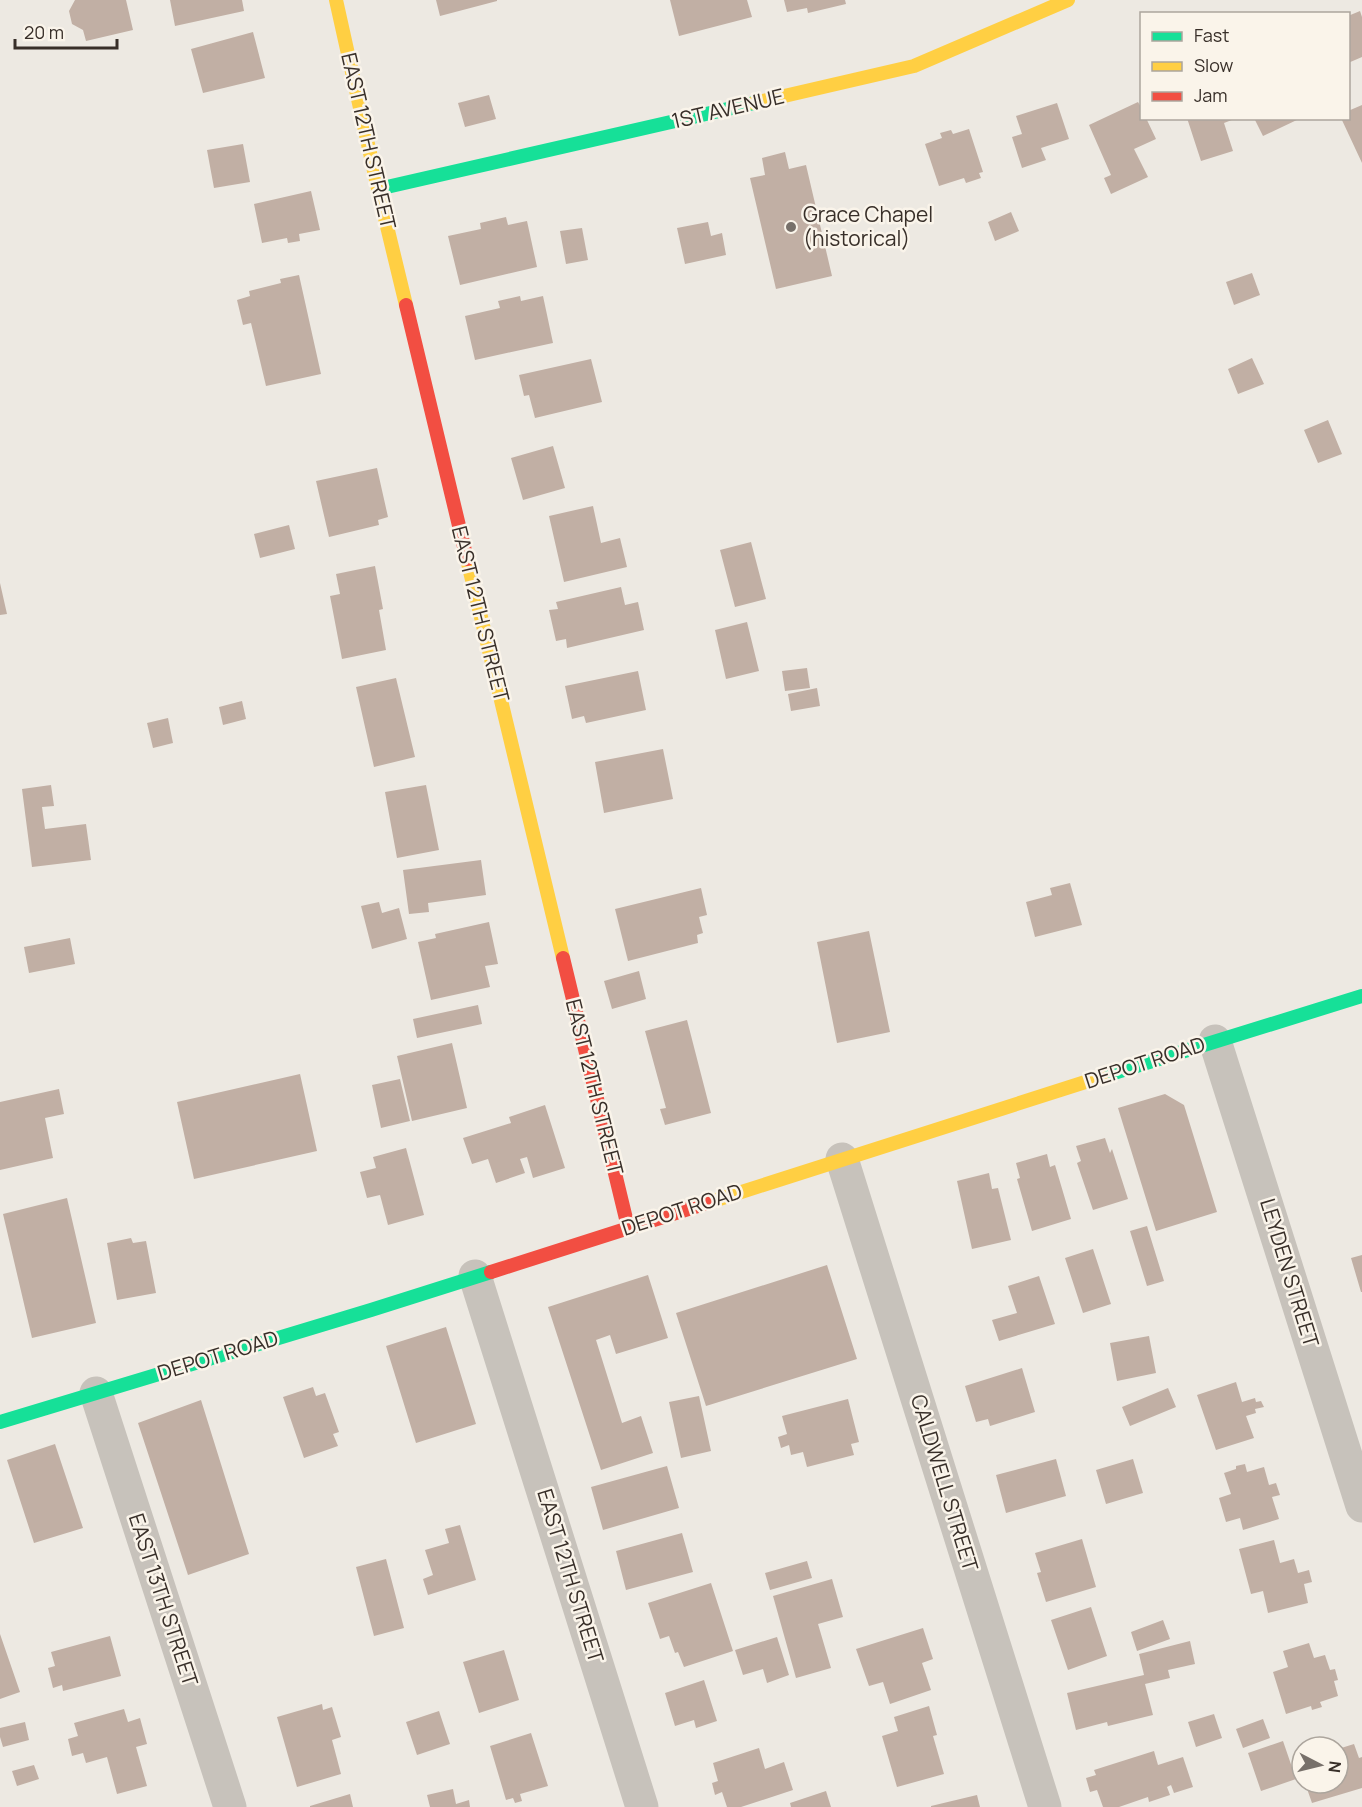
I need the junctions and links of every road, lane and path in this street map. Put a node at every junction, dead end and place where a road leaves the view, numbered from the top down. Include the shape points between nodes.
1 (336, 0) edge
2 (1068, 0) edge
3 (378, 189) junction
4 (1362, 996) edge
5 (1215, 1041) junction
6 (843, 1159) junction
7 (628, 1227) junction
8 (476, 1276) junction
9 (96, 1393) junction
10 (0, 1422) edge
11 (1362, 1506) edge
12 (230, 1807) edge
13 (642, 1807) edge
14 (1045, 1807) edge

1 - 3 street, EAST 12TH STREET
2 - 3 street, 1ST AVENUE via 914,66
3 - 7 street, EAST 12TH STREET
4 - 5 street, DEPOT ROAD
5 - 6 street, DEPOT ROAD
5 - 11 street, LEYDEN STREET
6 - 7 street, DEPOT ROAD
6 - 14 street, CALDWELL STREET
7 - 8 street, DEPOT ROAD
8 - 9 street, DEPOT ROAD
8 - 13 street, EAST 12TH STREET
9 - 10 street, DEPOT ROAD
9 - 12 street, EAST 13TH STREET

